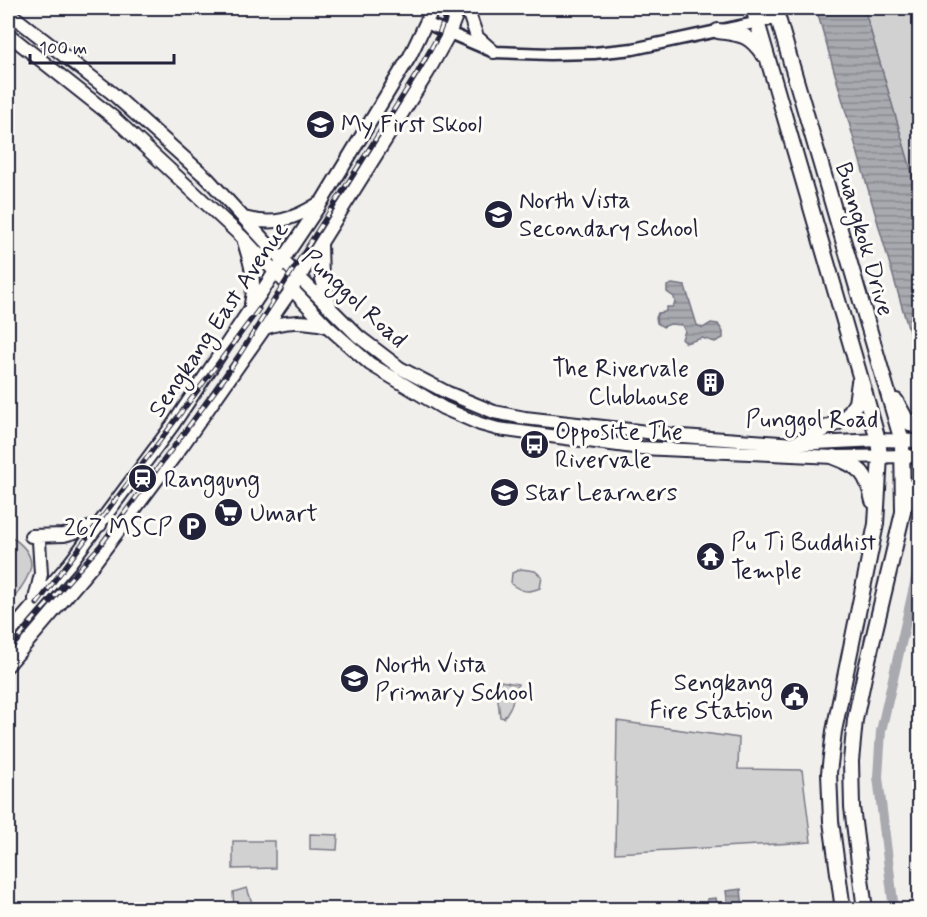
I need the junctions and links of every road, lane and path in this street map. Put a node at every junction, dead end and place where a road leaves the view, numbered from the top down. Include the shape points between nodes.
1 (433, 8) edge
2 (459, 8) edge
3 (467, 8) edge
4 (753, 8) edge
5 (8, 12) edge
6 (776, 13) edge
7 (757, 22) junction
8 (426, 23) junction
9 (718, 31) junction
10 (8, 34) edge
11 (449, 34) junction
12 (494, 52) junction
13 (768, 60) junction
14 (321, 203) junction
15 (243, 218) junction
16 (242, 237) junction
17 (321, 242) junction
18 (283, 261) junction
19 (276, 273) junction
20 (299, 278) junction
21 (292, 289) junction
22 (250, 308) junction
23 (331, 309) junction
24 (327, 326) junction
25 (265, 328) junction
26 (860, 376) junction
27 (885, 384) junction
28 (920, 429) edge
29 (878, 440) junction
30 (902, 441) junction
31 (920, 441) edge
32 (795, 444) junction
33 (903, 455) junction
34 (880, 456) junction
35 (920, 456) edge
36 (834, 457) junction
37 (920, 479) edge
38 (903, 512) junction
39 (876, 524) junction
40 (100, 525) junction
41 (33, 606) junction
42 (8, 635) edge
43 (8, 665) edge
44 (843, 909) edge
45 (865, 909) edge

1 - 8 main road, Sengkang East Avenue
2 - 11 main road, Sengkang East Avenue
3 - 12 main road via 477,37
4 - 7 main road, Buangkok Drive
5 - 15 main road, Punggol Road via 112,93 208,179
6 - 7 street
6 - 27 main road, Buangkok Drive
7 - 9 street
7 - 13 main road, Buangkok Drive
8 - 11 street
8 - 14 main road, Sengkang East Avenue
9 - 12 street via 594,53
9 - 13 main road via 742,34
10 - 16 main road, Punggol Road via 114,118
11 - 12 street
11 - 17 main road, Sengkang East Avenue
13 - 26 main road, Buangkok Drive
14 - 15 main road via 278,222
14 - 18 main road, Sengkang East Avenue
15 - 18 main road, Punggol Road
16 - 19 main road, Punggol Road
16 - 22 main road via 254,272
17 - 20 main road, Sengkang East Avenue
17 - 23 main road via 322,279
18 - 19 main road, Sengkang East Avenue
18 - 20 main road, Punggol Road
19 - 21 main road, Punggol Road
19 - 22 main road, Sengkang East Avenue
20 - 21 main road, Sengkang East Avenue
20 - 23 main road, Punggol Road
21 - 24 main road, Punggol Road
21 - 25 main road, Sengkang East Avenue
22 - 40 main road, Sengkang East Avenue
23 - 32 main road, Punggol Road via 400,368 494,412 682,436
24 - 25 main road via 294,321
24 - 36 main road, Punggol Road via 386,375 443,408 498,429 641,448
25 - 43 main road, Sengkang East Avenue via 92,566
26 - 29 main road, Buangkok Drive
26 - 32 main road via 856,403 846,418
27 - 28 main road via 907,421
27 - 30 main road, Buangkok Drive
29 - 30 main road, Punggol Road
29 - 32 main road, Punggol Road
29 - 34 main road, Buangkok Drive
30 - 31 main road, Punggol Road
30 - 33 main road, Buangkok Drive
33 - 34 main road, Punggol Road
33 - 35 main road, Punggol Road
33 - 38 main road, Buangkok Drive
34 - 36 main road, Punggol Road
34 - 39 main road, Buangkok Drive
36 - 39 main road via 863,472 874,502
37 - 38 main road
38 - 45 main road, Buangkok Drive via 855,720 851,761 852,807
39 - 44 main road, Buangkok Drive via 829,773
40 - 41 main road, Sengkang East Avenue
40 - 41 main road via 35,539 41,574
41 - 42 main road, Sengkang East Avenue

